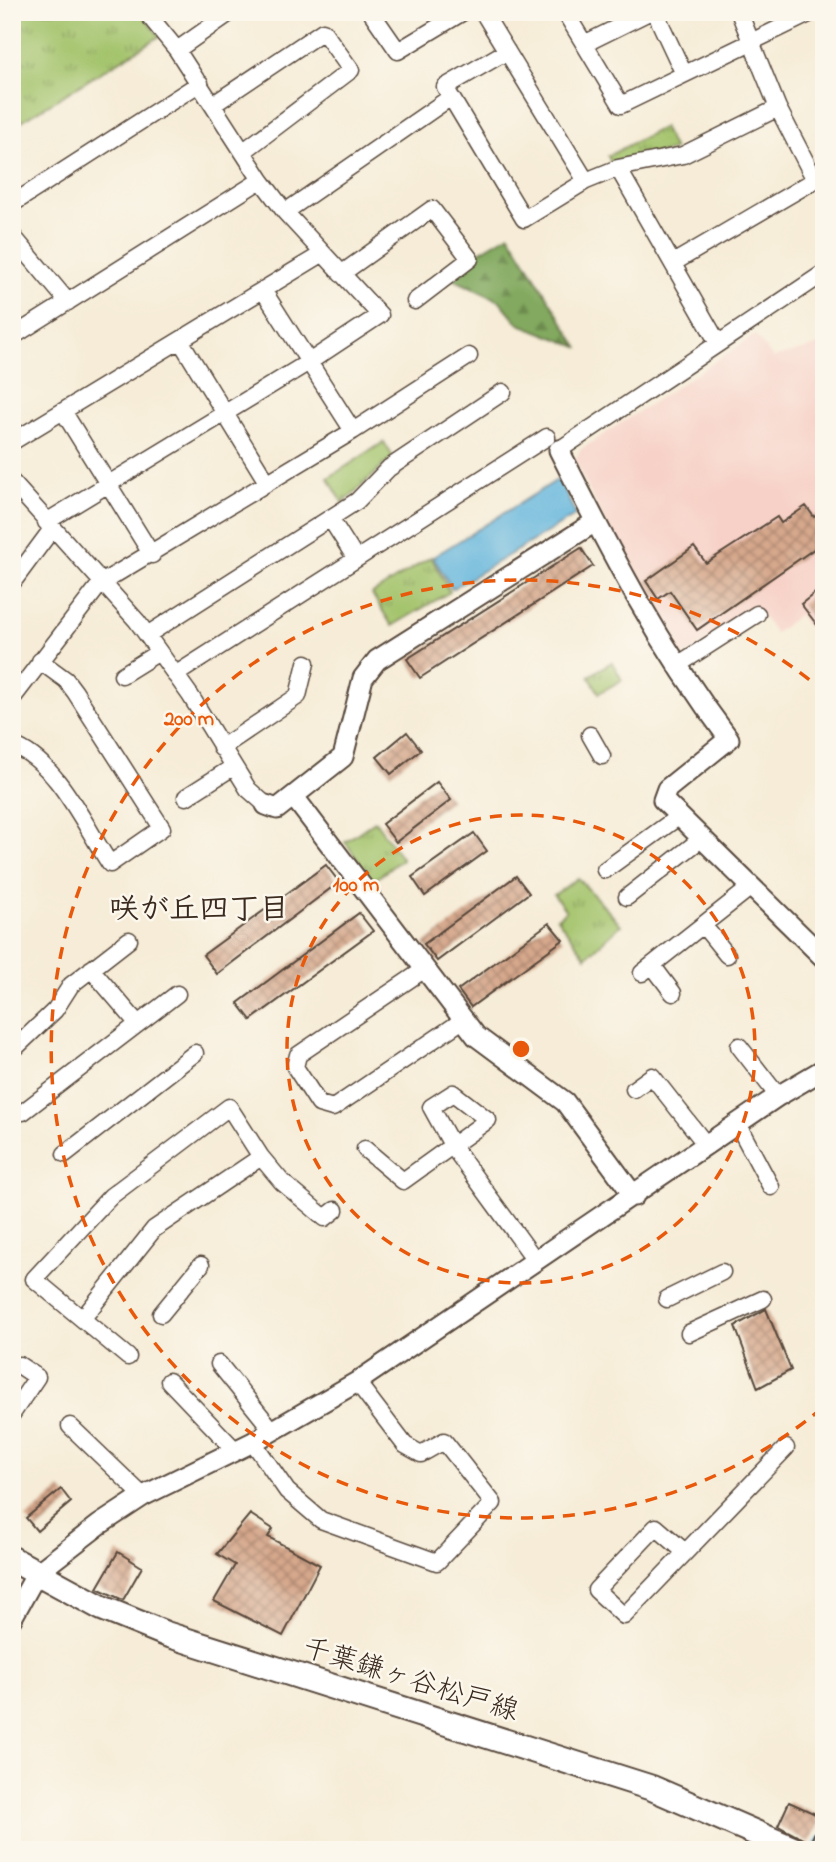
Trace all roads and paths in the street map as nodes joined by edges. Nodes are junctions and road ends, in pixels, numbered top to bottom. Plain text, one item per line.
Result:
1 (146, 12) edge
2 (231, 12) edge
3 (371, 12) edge
4 (463, 12) edge
5 (483, 12) edge
6 (565, 12) edge
7 (649, 12) edge
8 (655, 12) edge
9 (739, 12) edge
10 (813, 12) edge
11 (751, 43) junction
12 (584, 44) junction
13 (177, 50) junction
14 (507, 51) junction
15 (684, 74) junction
16 (200, 83) junction
17 (451, 97) junction
18 (214, 104) junction
19 (778, 108) junction
20 (244, 150) junction
21 (618, 168) junction
22 (261, 180) junction
23 (586, 181) junction
24 (12, 204) edge
25 (285, 212) junction
26 (12, 235) edge
27 (322, 254) junction
28 (673, 263) junction
29 (824, 273) edge
30 (341, 274) junction
31 (263, 290) junction
32 (415, 301) dead end
33 (68, 302) junction
34 (12, 337) edge
35 (180, 340) junction
36 (718, 343) junction
37 (469, 356) dead end
38 (309, 362) junction
39 (503, 391) dead end
40 (63, 411) junction
41 (225, 413) junction
42 (352, 431) junction
43 (12, 442) edge
44 (553, 444) junction
45 (12, 482) edge
46 (267, 482) junction
47 (107, 485) junction
48 (330, 518) junction
49 (595, 522) junction
50 (49, 525) junction
51 (152, 555) junction
52 (356, 559) junction
53 (12, 583) edge
54 (101, 583) junction
55 (757, 614) dead end
56 (147, 635) junction
57 (159, 652) junction
58 (40, 661) junction
59 (306, 663) dead end
60 (676, 666) junction
61 (122, 675) dead end
62 (175, 675) junction
63 (12, 699) edge
64 (590, 735) dead end
65 (12, 745) edge
66 (221, 748) junction
67 (601, 756) dead end
68 (233, 767) junction
69 (186, 797) dead end
70 (294, 797) junction
71 (266, 805) joint
72 (678, 817) junction
73 (701, 839) junction
74 (605, 870) dead end
75 (751, 887) junction
76 (627, 897) dead end
77 (703, 925) junction
78 (129, 940) dead end
79 (727, 955) dead end
80 (824, 958) edge
81 (91, 969) junction
82 (425, 969) junction
83 (177, 993) dead end
84 (673, 993) dead end
85 (463, 1020) junction
86 (138, 1024) junction
87 (739, 1046) dead end
88 (12, 1051) edge
89 (195, 1053) dead end
90 (824, 1069) edge
91 (634, 1088) dead end
92 (778, 1096) junction
93 (23, 1112) dead end
94 (738, 1125) junction
95 (707, 1146) junction
96 (365, 1149) dead end
97 (65, 1154) dead end
98 (261, 1157) junction
99 (771, 1187) dead end
100 (634, 1196) junction
101 (335, 1210) dead end
102 (536, 1261) junction
103 (201, 1265) dead end
104 (722, 1272) dead end
105 (667, 1299) dead end
106 (763, 1299) dead end
107 (161, 1314) dead end
108 (83, 1318) junction
109 (689, 1333) dead end
110 (128, 1357) dead end
111 (219, 1364) dead end
112 (19, 1365) dead end
113 (169, 1381) dead end
114 (356, 1382) junction
115 (12, 1414) edge
116 (71, 1426) dead end
117 (273, 1431) junction
118 (253, 1441) junction
119 (786, 1448) dead end
120 (235, 1450) junction
121 (143, 1496) junction
122 (685, 1552) junction
123 (12, 1559) edge
124 (37, 1573) junction
125 (12, 1618) edge
126 (795, 1850) edge

1 - 13 street
2 - 13 street
3 - 4 street
5 - 14 street
6 - 12 street
7 - 12 street
8 - 15 street
9 - 11 street
10 - 11 street
11 - 15 street
11 - 19 street
12 - 15 street
13 - 16 street
14 - 17 street
14 - 23 street
16 - 18 street
16 - 24 street
17 - 23 street
17 - 25 street
18 - 20 street
18 - 20 street
19 - 21 street
19 - 28 street
20 - 22 street
21 - 23 street
21 - 28 street
22 - 25 street
22 - 33 street
25 - 27 street
26 - 33 street
27 - 30 street
27 - 31 street
28 - 36 street
29 - 36 street
30 - 32 street
30 - 38 street
31 - 35 street
31 - 38 street
33 - 34 street
35 - 40 street
35 - 41 street
36 - 44 street
37 - 42 street
38 - 41 street
38 - 42 street
39 - 48 street
40 - 43 street
40 - 47 street
41 - 46 street
41 - 47 street
42 - 46 street
44 - 49 street
44 - 52 street
45 - 50 street
46 - 51 street
47 - 50 street
47 - 51 street
48 - 52 street
48 - 56 street
49 - 60 street
49 - 70 street
50 - 53 street
50 - 54 street
51 - 54 street
52 - 62 street
54 - 56 street
54 - 58 street
55 - 60 street
56 - 57 street
57 - 61 street
57 - 62 street
58 - 63 street
58 - 65 street
59 - 66 street
60 - 72 street
62 - 66 street
64 - 67 street
66 - 68 street
68 - 69 street
68 - 71 street
70 - 71 street
70 - 82 street
72 - 73 street
72 - 74 street
73 - 75 street
73 - 76 street
75 - 77 street
75 - 80 street
77 - 79 street
77 - 84 street
78 - 81 street
81 - 86 street
81 - 88 street
82 - 85 street
82 - 85 street
83 - 86 street
85 - 100 street
86 - 93 street
87 - 92 street
89 - 97 street
90 - 92 street
91 - 95 street
92 - 94 street
94 - 95 street
94 - 99 street
95 - 100 street
96 - 102 street
98 - 101 street
98 - 108 street
98 - 108 street
100 - 102 street
102 - 114 street
103 - 107 street
104 - 105 street
106 - 109 street
108 - 110 street
111 - 117 street
112 - 115 street
113 - 120 street
114 - 117 street
114 - 118 street
116 - 121 street
117 - 118 street
118 - 120 street
119 - 122 street
120 - 121 street
121 - 124 street
122 - 122 street
123 - 124 main road, 千葉鎌ヶ谷松戸線
124 - 125 street
124 - 126 main road, 千葉鎌ヶ谷松戸線

